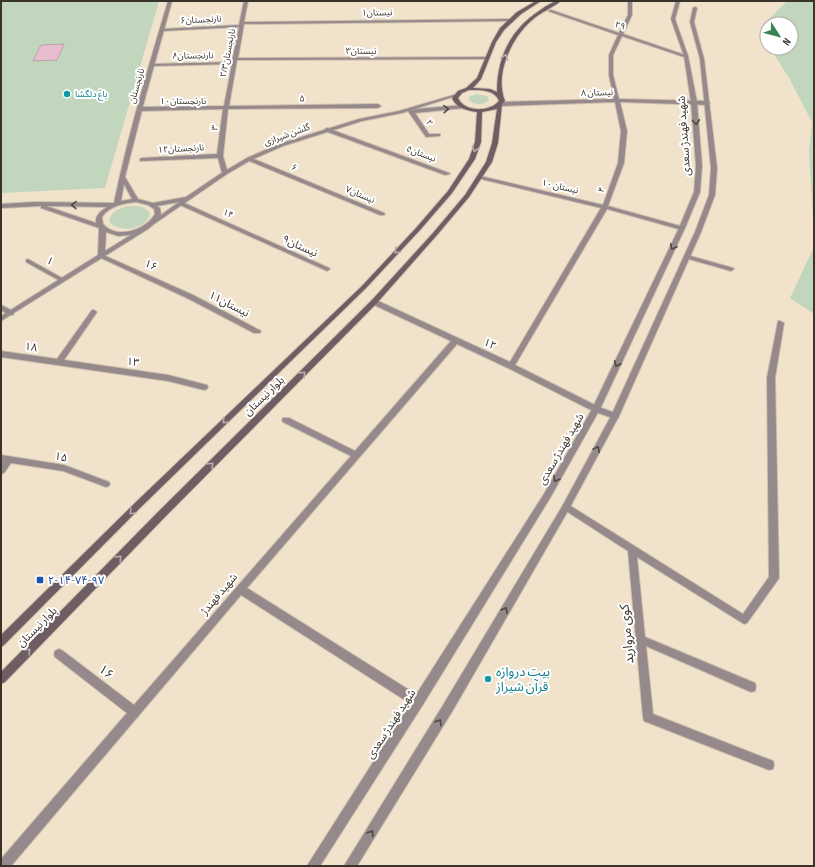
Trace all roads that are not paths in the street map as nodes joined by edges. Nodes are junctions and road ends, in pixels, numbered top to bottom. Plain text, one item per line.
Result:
1 (170, 1) edge
2 (246, 1) edge
3 (539, 1) edge
4 (559, 1) edge
5 (630, 1) edge
6 (678, 1) edge
7 (695, 8) dead end
8 (550, 11) dead end
9 (511, 20) junction
10 (242, 25) junction
11 (162, 30) junction
12 (621, 35) junction
13 (686, 56) junction
14 (487, 58) junction
15 (235, 61) junction
16 (152, 65) junction
17 (468, 89) junction
18 (457, 95) junction
19 (500, 100) junction
20 (617, 100) junction
21 (694, 102) junction
22 (708, 103) junction
23 (378, 106) dead end
24 (463, 107) junction
25 (226, 108) junction
26 (140, 109) junction
27 (480, 110) junction
28 (411, 111) junction
29 (400, 112) junction
30 (327, 130) junction
31 (438, 135) dead end
32 (220, 156) junction
33 (249, 159) junction
34 (142, 160) dead end
35 (225, 173) junction
36 (447, 174) dead end
37 (122, 176) junction
38 (480, 178) junction
39 (332, 193) joint
40 (189, 199) junction
41 (136, 200) junction
42 (35, 204) junction
43 (115, 204) junction
44 (182, 204) junction
45 (153, 205) junction
46 (1, 206) edge
47 (605, 206) junction
48 (382, 214) dead end
49 (154, 222) junction
50 (101, 227) junction
51 (146, 228) junction
52 (682, 228) junction
53 (266, 242) joint
54 (101, 256) junction
55 (686, 257) junction
56 (28, 261) dead end
57 (327, 269) dead end
58 (731, 269) dead end
59 (62, 280) junction
60 (191, 297) joint
61 (374, 302) junction
62 (1, 307) edge
63 (94, 312) dead end
64 (11, 313) junction
65 (1, 320) edge
66 (780, 323) dead end
67 (257, 331) dead end
68 (456, 340) junction
69 (1, 354) edge
70 (59, 362) junction
71 (511, 366) junction
72 (204, 387) dead end
73 (596, 409) junction
74 (615, 416) junction
75 (286, 420) dead end
76 (357, 454) junction
77 (5, 459) edge
78 (1, 471) edge
79 (106, 484) dead end
80 (566, 507) junction
81 (632, 549) junction
82 (240, 589) junction
83 (640, 639) junction
84 (1, 642) edge
85 (59, 654) dead end
86 (1, 678) edge
87 (751, 687) dead end
88 (418, 702) junction
89 (135, 712) junction
90 (769, 765) dead end
91 (3, 866) edge
92 (313, 866) edge
93 (350, 866) edge

1 - 11 street, نارنجستان
2 - 10 street, ۲/۳نارنجستان
3 - 9 main road
19 -> 4 main road, بلوار نیستان
5 - 12 street, ۴
6 - 13 street, شهید فهندژ سعدی
7 - 22 street
8 - 12 street, ۲۹
9 - 10 street, ۱نیستان
9 - 14 main road
10 - 11 street, ۶نارنجستان
10 - 15 street, ۲/۳نارنجستان
11 - 16 street, نارنجستان
12 - 13 street, ۲۹
12 - 20 street, ۴
13 - 21 street, شهید فهندژ سعدی
14 - 15 street, ۳نیستان
14 - 17 main road
15 - 16 street, ۸نارنجستان
15 - 25 street, ۲/۳نارنجستان
16 - 26 street, نارنجستان
17 - 18 main road
17 - 19 main road
18 - 24 main road
18 - 29 street, گلشن شیرازی
19 - 20 street, نیستان ۸
19 - 27 main road
19 - 38 main road, بلوار نیستان
20 - 21 street, نیستان ۸
20 - 47 street, ۴
21 - 22 street, نیستان ۸
21 -> 52 street, شهید فهندژ سعدی
22 - 55 street
23 - 25 street, ۵
24 - 27 main road
28 -> 24 street, گلشن شیرازی
25 - 26 street, ۱۰نارنجستان
25 - 32 street, ۳
26 - 37 street, نارنجستان
27 -> 84 main road, بلوار نیستان
28 - 29 street, گلشن شیرازی
28 - 31 street, ۲
29 - 30 street, گلشن شیرازی
30 - 33 street, گلشن شیرازی
30 - 36 street, ۵نیستان
32 - 34 street, ۱۲نارنجستان
32 - 35 street, ۳
33 - 35 street, گلشن شیرازی
33 - 39 street, ۶
35 - 40 street, گلشن شیرازی
37 - 41 street
37 - 43 street, نارنجستان
38 - 47 street, نیستان ۱۰
38 - 61 main road, بلوار نیستان
39 - 48 street, ۷نیستان
40 - 44 street, گلشن شیرازی
40 - 45 street, گلشن شیرازی
41 - 43 street
41 - 45 street
43 -> 42 street
42 - 46 street
42 - 50 street
43 - 50 street
44 - 49 street, گلشن شیرازی
44 - 53 street, ۱۴
45 - 49 street
47 - 52 street, نیستان ۱۰
47 - 71 street, ۴
49 - 51 street, گلشن شیرازی
50 - 51 street
50 - 54 street
51 - 54 street
52 -> 73 street, شهید فهندژ سعدی
53 - 57 street, ۹نیستان
54 - 59 street
54 - 60 street, ۱۶
55 - 58 street
55 - 74 street
56 - 59 street, ۱
59 - 64 street
60 - 67 street, ۱۱نیستان
61 - 68 street, ۱۲
86 -> 61 main road, بلوار نیستان
62 - 64 street
63 - 70 street
64 - 65 street
66 - 81 street
68 - 71 street, ۱۲
68 - 76 street, شهید فهندژ
69 - 70 street, ۱۸
70 - 72 street, ۱۳
71 - 73 street, ۱۲
73 - 74 street, ۱۲
73 -> 88 street, شهید فهندژ سعدی
80 -> 74 street
75 - 76 street
76 - 82 street, شهید فهندژ
77 - 78 street
77 - 79 street, ۱۵
80 - 81 street
93 -> 80 street
81 - 83 street, کوی مروارید
82 - 88 street
82 - 89 street, شهید فهندژ
83 - 87 street
83 - 90 street, کوی مروارید
85 - 89 street, ۱۶
88 - 92 street, شهید فهندژ سعدی
89 - 91 street, شهید فهندژ

